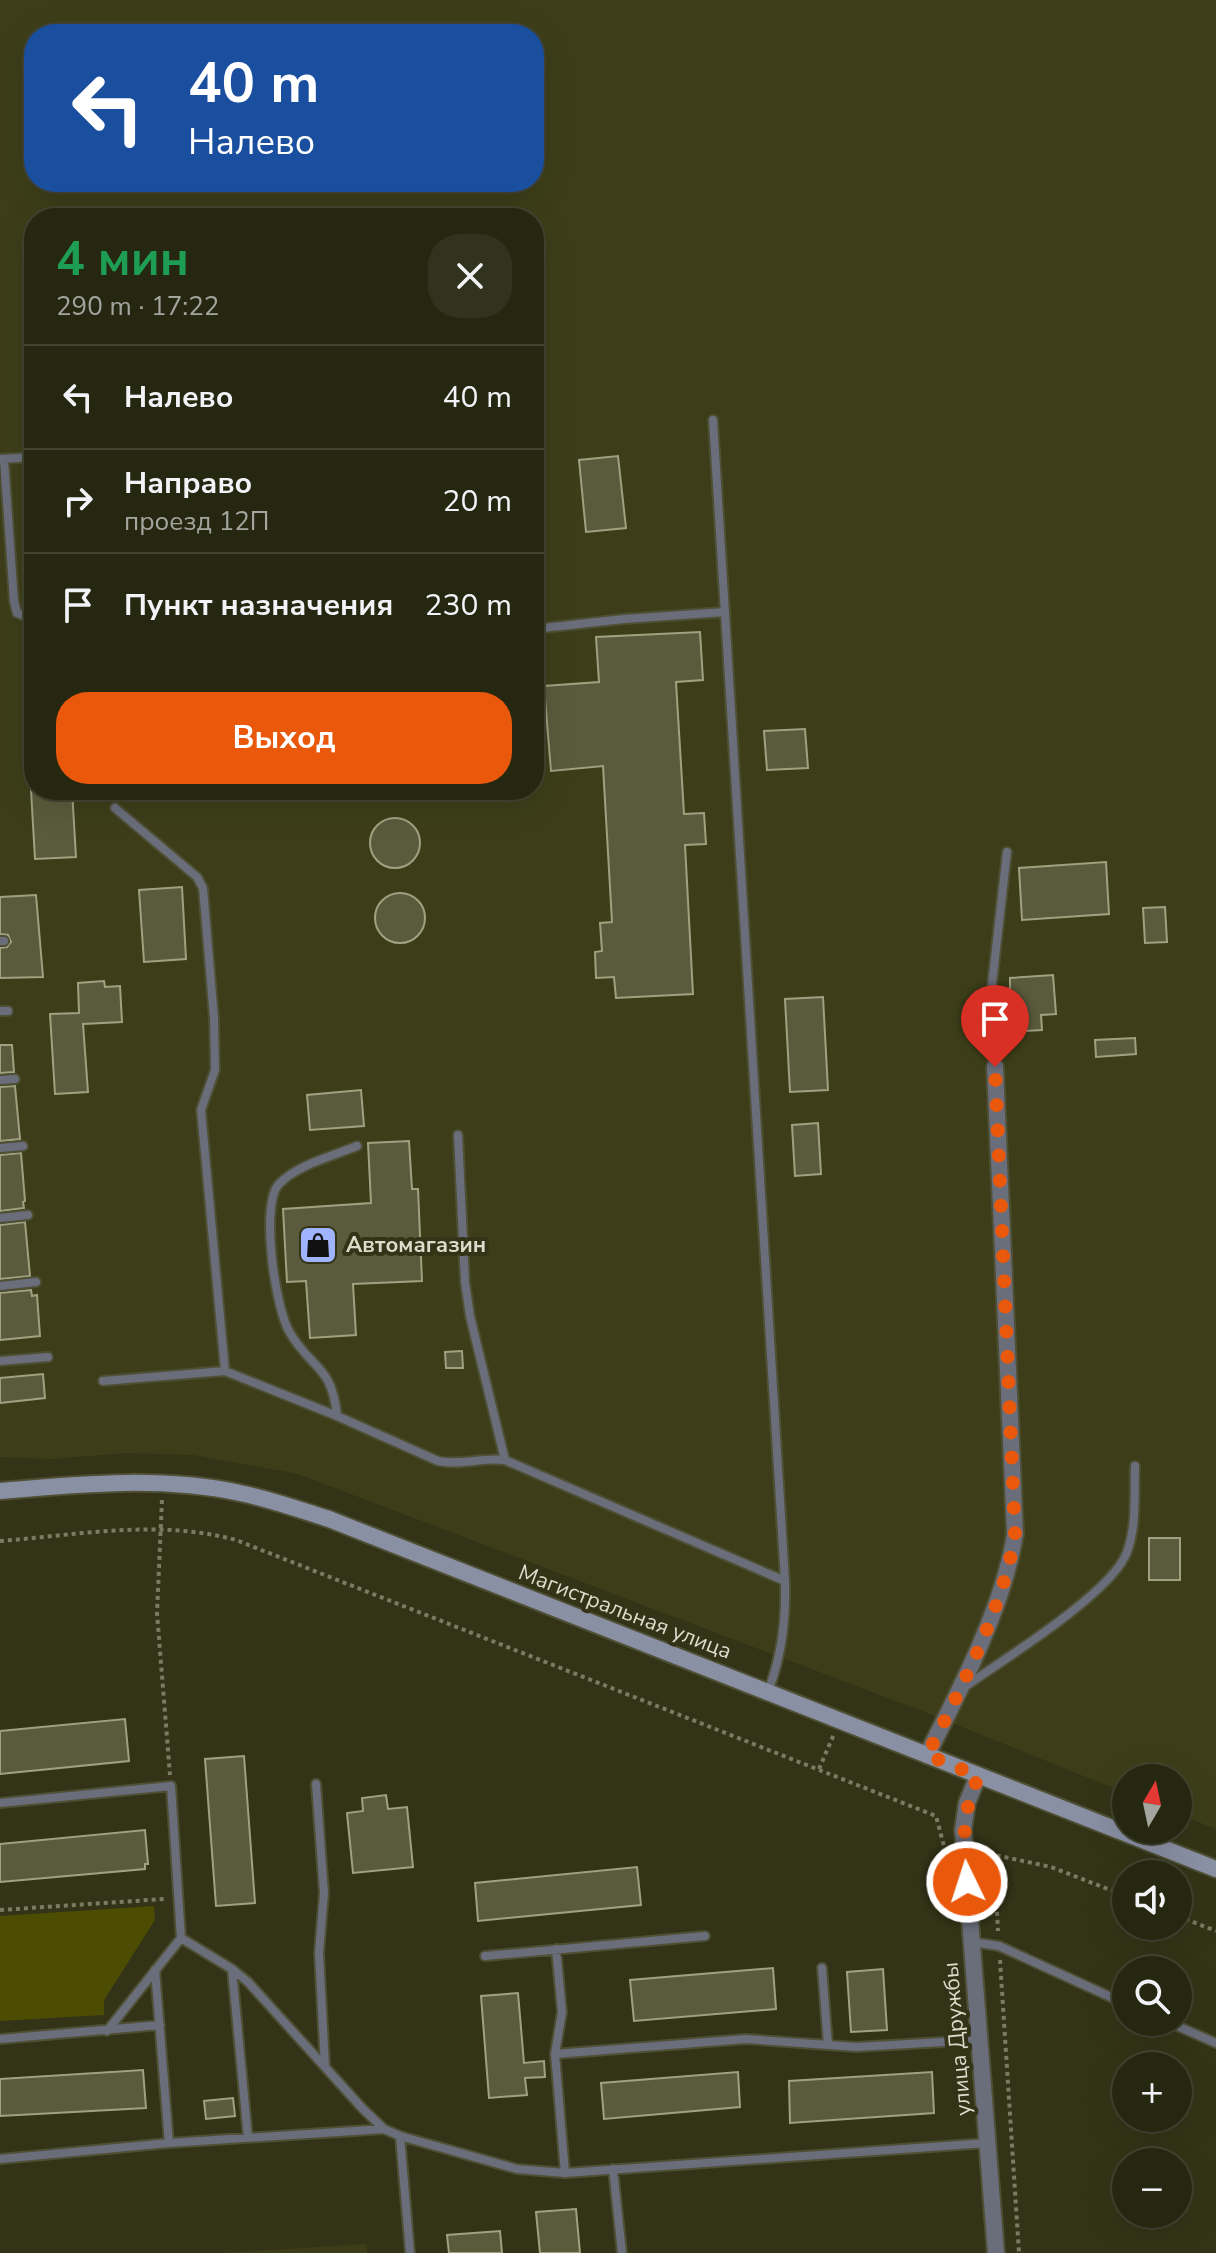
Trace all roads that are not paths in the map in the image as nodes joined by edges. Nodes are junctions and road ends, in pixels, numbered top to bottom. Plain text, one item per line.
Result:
1 (713, 420) dead end
2 (24, 458) edge
3 (2, 459) edge
4 (725, 612) junction
5 (24, 616) edge
6 (544, 628) edge
7 (115, 808) dead end
8 (1007, 852) dead end
9 (995, 1067) joint
10 (15, 1079) dead end
11 (0, 1080) edge
12 (458, 1135) dead end
13 (23, 1146) dead end
14 (357, 1146) dead end
15 (0, 1148) edge
16 (28, 1215) dead end
17 (0, 1218) edge
18 (36, 1282) dead end
19 (0, 1286) edge
20 (48, 1357) dead end
21 (0, 1361) edge
22 (225, 1371) junction
23 (103, 1381) dead end
24 (337, 1416) junction
25 (505, 1460) junction
26 (1135, 1466) dead end
27 (0, 1491) edge
28 (785, 1581) junction
29 (961, 1689) junction
30 (768, 1692) junction
31 (927, 1755) junction
32 (978, 1776) junction
33 (316, 1784) dead end
34 (0, 1803) edge
35 (1216, 1869) edge
36 (705, 1936) dead end
37 (181, 1938) junction
38 (971, 1942) junction
39 (556, 1949) junction
40 (485, 1956) dead end
41 (822, 1968) dead end
42 (232, 1969) junction
43 (155, 1970) junction
44 (1112, 1998) edge
45 (160, 2025) junction
46 (107, 2031) junction
47 (1192, 2032) edge
48 (0, 2039) edge
49 (978, 2040) junction
50 (1216, 2043) edge
51 (828, 2045) junction
52 (555, 2054) junction
53 (325, 2068) junction
54 (384, 2129) junction
55 (400, 2136) junction
56 (248, 2138) junction
57 (169, 2143) junction
58 (987, 2143) junction
59 (0, 2159) edge
60 (613, 2169) junction
61 (565, 2173) junction
62 (410, 2253) edge
63 (622, 2253) edge
64 (996, 2253) edge

1 - 4 lane
2 - 3 lane
3 - 5 lane
4 - 6 lane
4 - 28 lane
7 - 22 lane
8 - 9 lane
9 - 29 street
10 - 11 lane
12 - 25 lane
13 - 15 lane
14 - 24 lane
16 - 17 lane
18 - 19 lane
20 - 21 lane
22 - 23 lane
22 - 24 lane
24 - 25 lane
25 - 28 lane
26 - 29 lane
27 - 30 main road, Магистральная улица
28 - 30 lane
29 - 31 street
30 - 31 main road, Магистральная улица
31 - 32 main road, Магистральная улица
32 - 35 main road, Магистральная улица
32 - 38 street, улица Дружбы
33 - 53 lane
34 - 37 lane
36 - 39 lane
37 - 42 lane
37 - 43 lane
38 - 44 lane
38 - 49 street, улица Дружбы
39 - 40 lane
39 - 52 lane
41 - 51 lane
42 - 53 lane
42 - 56 lane
43 - 45 lane
43 - 46 lane
45 - 46 lane
45 - 57 lane
46 - 48 lane
47 - 50 lane
49 - 51 lane
49 - 58 street, улица Дружбы
51 - 52 lane
52 - 61 lane
53 - 54 lane
54 - 55 lane
54 - 56 lane
55 - 61 lane
55 - 62 lane
56 - 57 lane
57 - 59 lane
58 - 60 lane
58 - 64 street, улица Дружбы
60 - 61 lane
60 - 63 lane

